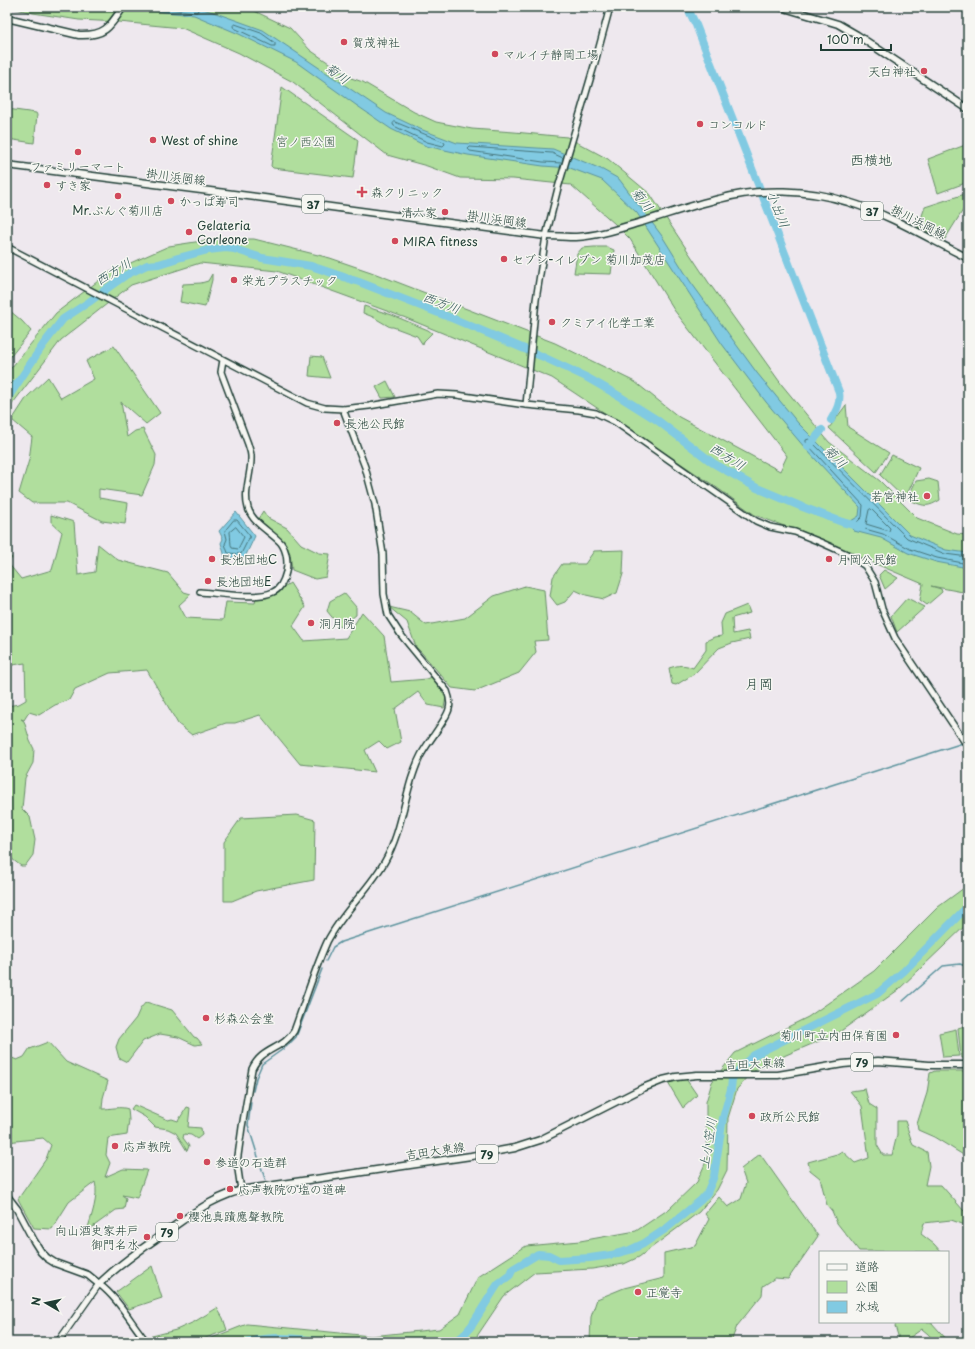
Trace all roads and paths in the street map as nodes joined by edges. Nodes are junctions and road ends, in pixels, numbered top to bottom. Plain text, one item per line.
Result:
1 (123, 7) edge
2 (610, 7) edge
3 (780, 7) edge
4 (7, 18) edge
5 (968, 108) edge
6 (7, 165) edge
7 (546, 236) junction
8 (7, 247) edge
9 (968, 258) edge
10 (223, 360) junction
11 (526, 405) junction
12 (343, 409) junction
13 (200, 592) dead end
14 (967, 746) edge
15 (968, 1065) edge
16 (241, 1190) junction
17 (7, 1196) edge
18 (99, 1284) junction
19 (58, 1342) edge
20 (147, 1342) edge

1 - 4 main road
2 - 7 street
3 - 5 main road
6 - 7 main road, 掛川浜岡線 / 37
7 - 9 main road, 掛川浜岡線 / 37
7 - 11 street
8 - 10 street
10 - 12 street
10 - 13 street
11 - 12 street
11 - 14 street
12 - 16 street
15 - 16 main road, 吉田大東線 / 79
16 - 18 main road, 吉田大東線 / 79
17 - 18 main road
18 - 19 main road
18 - 20 street

